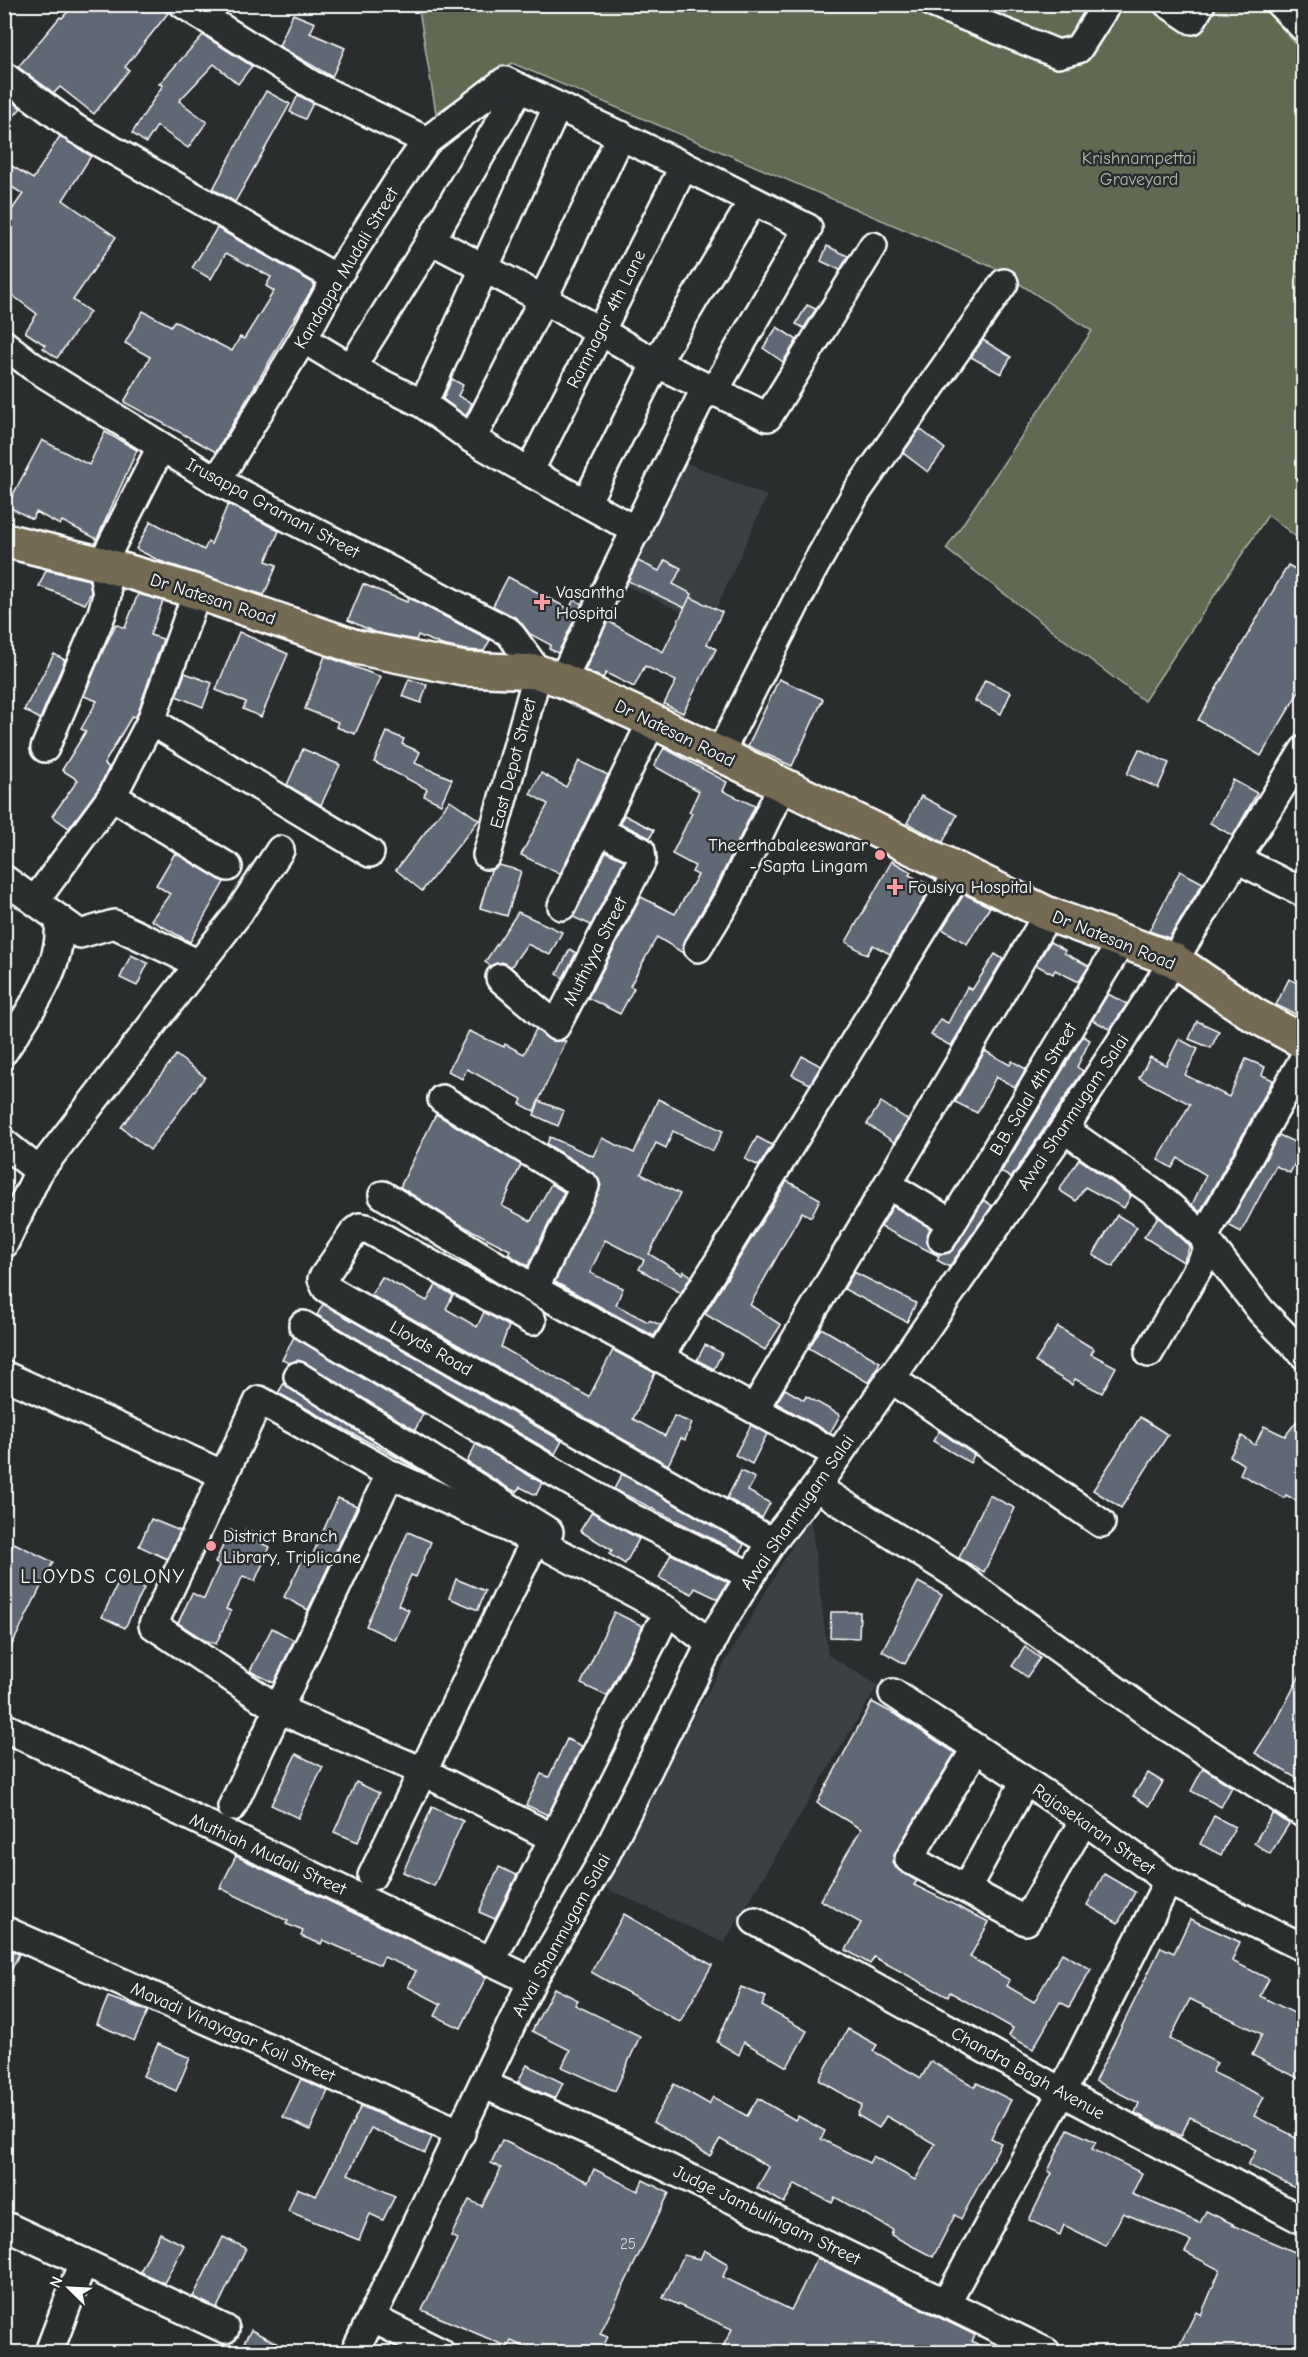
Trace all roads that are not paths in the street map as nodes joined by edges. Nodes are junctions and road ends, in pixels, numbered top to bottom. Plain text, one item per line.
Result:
1 (183, 4) edge
2 (934, 4) edge
3 (1107, 4) edge
4 (1168, 4) edge
5 (1201, 4) edge
6 (1280, 4) edge
7 (1304, 28) edge
8 (4, 76) edge
9 (512, 84) junction
10 (557, 107) junction
11 (621, 135) junction
12 (427, 141) junction
13 (684, 166) junction
14 (753, 201) junction
15 (431, 240) junction
16 (873, 246) dead end
17 (485, 270) junction
18 (336, 278) junction
19 (1004, 283) dead end
20 (543, 299) junction
21 (600, 330) junction
22 (303, 339) junction
23 (4, 344) edge
24 (656, 363) junction
25 (351, 368) junction
26 (709, 391) junction
27 (423, 404) junction
28 (472, 438) junction
29 (161, 447) junction
30 (529, 472) junction
31 (217, 481) junction
32 (586, 503) junction
33 (638, 531) junction
34 (4, 540) edge
35 (102, 564) junction
36 (197, 592) junction
37 (550, 676) junction
38 (151, 721) junction
39 (652, 721) junction
40 (45, 748) dead end
41 (1304, 750) edge
42 (719, 754) junction
43 (782, 786) junction
44 (112, 796) junction
45 (599, 831) junction
46 (280, 850) dead end
47 (370, 853) dead end
48 (488, 855) dead end
49 (1237, 859) junction
50 (228, 867) dead end
51 (959, 872) junction
52 (4, 879) edge
53 (1304, 893) edge
54 (35, 901) junction
55 (562, 906) dead end
56 (1048, 914) junction
57 (59, 919) junction
58 (1123, 939) junction
59 (698, 948) dead end
60 (1174, 960) junction
61 (199, 964) junction
62 (500, 978) dead end
63 (1304, 1042) edge
64 (4, 1051) edge
65 (1304, 1058) edge
66 (442, 1099) dead end
67 (1064, 1128) junction
68 (4, 1143) edge
69 (39, 1171) junction
70 (888, 1185) junction
71 (383, 1195) dead end
72 (1204, 1237) junction
73 (4, 1244) edge
74 (534, 1289) junction
75 (532, 1321) dead end
76 (303, 1325) dead end
77 (1149, 1353) dead end
78 (1304, 1355) edge
79 (658, 1358) junction
80 (4, 1375) edge
81 (298, 1376) dead end
82 (890, 1378) junction
83 (755, 1408) junction
84 (838, 1455) junction
85 (390, 1474) junction
86 (224, 1475) junction
87 (816, 1486) junction
88 (1101, 1523) dead end
89 (535, 1540) junction
90 (772, 1542) junction
91 (751, 1576) junction
92 (659, 1628) dead end
93 (716, 1634) junction
94 (894, 1693) dead end
95 (278, 1709) junction
96 (4, 1727) edge
97 (976, 1748) junction
98 (422, 1773) junction
99 (1025, 1781) junction
100 (232, 1807) dead end
101 (1304, 1814) edge
102 (1084, 1820) junction
103 (553, 1838) junction
104 (372, 1876) dead end
105 (1168, 1881) junction
106 (966, 1889) junction
107 (755, 1920) dead end
108 (4, 1930) edge
109 (1304, 1948) edge
110 (491, 1962) junction
111 (532, 1981) junction
112 (485, 2085) junction
113 (1062, 2092) junction
114 (461, 2133) junction
115 (1304, 2221) edge
116 (4, 2225) edge
117 (83, 2262) junction
118 (946, 2303) junction
119 (372, 2318) junction
120 (225, 2329) dead end
121 (49, 2352) edge
122 (355, 2352) edge
123 (440, 2352) edge
124 (1046, 2352) edge

1 - 12 street
2 - 3 street
4 - 5 street
6 - 7 street
8 - 18 street
9 - 10 street
9 - 12 street, Kandappa Mudali Street
9 - 15 street
10 - 11 street
10 - 17 street
11 - 13 street
11 - 20 street
12 - 18 street, Kandappa Mudali Street
13 - 14 street
13 - 21 street, Ramnagar 4th Lane
14 - 24 street
14 - 26 street, East Depot Street
15 - 17 street
15 - 25 street
16 - 26 street
17 - 20 street
17 - 27 street
18 - 22 street, Kandappa Mudali Street
19 - 42 street
20 - 21 street
20 - 28 street
21 - 24 street
21 - 30 street, Ramnagar 4th Lane
22 - 25 street
22 - 31 street, Kandappa Mudali Street
23 - 29 street, Irusappa Gramani Street
24 - 26 street
24 - 32 street
25 - 27 street
26 - 33 street, East Depot Street
27 - 28 street
28 - 30 street
29 - 31 street, Irusappa Gramani Street
29 - 35 street
30 - 32 street
31 - 37 street, Irusappa Gramani Street
32 - 33 street
33 - 37 street, East Depot Street
34 - 35 main road, Dr Natesan Road
35 - 36 main road, Dr Natesan Road
35 - 40 street
36 - 37 main road, Dr Natesan Road
36 - 38 street
37 - 39 main road, Dr Natesan Road
37 - 48 street, East Depot Street
38 - 44 street
38 - 47 street
39 - 42 main road, Dr Natesan Road
39 - 45 street
41 - 49 street, Avvai Shanmugam Salai
42 - 43 main road, Dr Natesan Road
43 - 51 main road, Dr Natesan Road
43 - 59 street
44 - 50 street
44 - 54 street
45 - 55 street
45 - 62 street, Muthiyya Street
46 - 61 street
49 - 53 street
49 - 60 street, Avvai Shanmugam Salai
51 - 56 main road, Dr Natesan Road
51 - 79 street
52 - 54 street
54 - 57 street
56 - 58 main road, Dr Natesan Road
56 - 70 street
57 - 61 street
57 - 64 street
58 - 60 main road, Dr Natesan Road
58 - 70 street, B.B. Salal 4th Street
60 - 63 main road, Dr Natesan Road
60 - 67 street, Avvai Shanmugam Salai
61 - 69 street
65 - 72 street
66 - 74 street
67 - 72 street
67 - 82 street, Avvai Shanmugam Salai
68 - 69 street
69 - 73 street
70 - 83 street
71 - 74 street
72 - 77 street
72 - 78 street
74 - 79 street
75 - 90 street, Lloyds Road
76 - 91 street
79 - 83 street
80 - 86 street
81 - 93 street
82 - 84 street, Avvai Shanmugam Salai
82 - 88 street
83 - 84 street
84 - 87 street, Avvai Shanmugam Salai
85 - 86 street
85 - 89 street
85 - 95 street
86 - 95 street
87 - 90 street, Avvai Shanmugam Salai
87 - 101 street
89 - 93 street
89 - 98 street
90 - 91 street, Avvai Shanmugam Salai
91 - 93 street, Avvai Shanmugam Salai
92 - 103 street
93 - 111 street, Avvai Shanmugam Salai
94 - 97 street, Rajasekaran Street
95 - 98 street
95 - 100 street
96 - 110 street, Muthiah Mudali Street
97 - 99 street, Rajasekaran Street
97 - 106 street
98 - 103 street
98 - 104 street
99 - 102 street, Rajasekaran Street
99 - 106 street
102 - 105 street, Rajasekaran Street
102 - 106 street
103 - 110 street
105 - 109 street, Rajasekaran Street
105 - 113 street
107 - 113 street, Chandra Bagh Avenue
108 - 114 street, Mavadi Vinayagar Koil Street
110 - 111 street, Muthiah Mudali Street
111 - 112 street, Avvai Shanmugam Salai
112 - 114 street, Avvai Shanmugam Salai
112 - 118 street, Judge Jambulingam Street
113 - 115 street, Chandra Bagh Avenue
113 - 118 street
114 - 119 street, Avvai Shanmugam Salai
116 - 117 street
117 - 120 street
117 - 121 street
118 - 124 street, Judge Jambulingam Street
119 - 122 street, Avvai Shanmugam Salai
119 - 123 street

